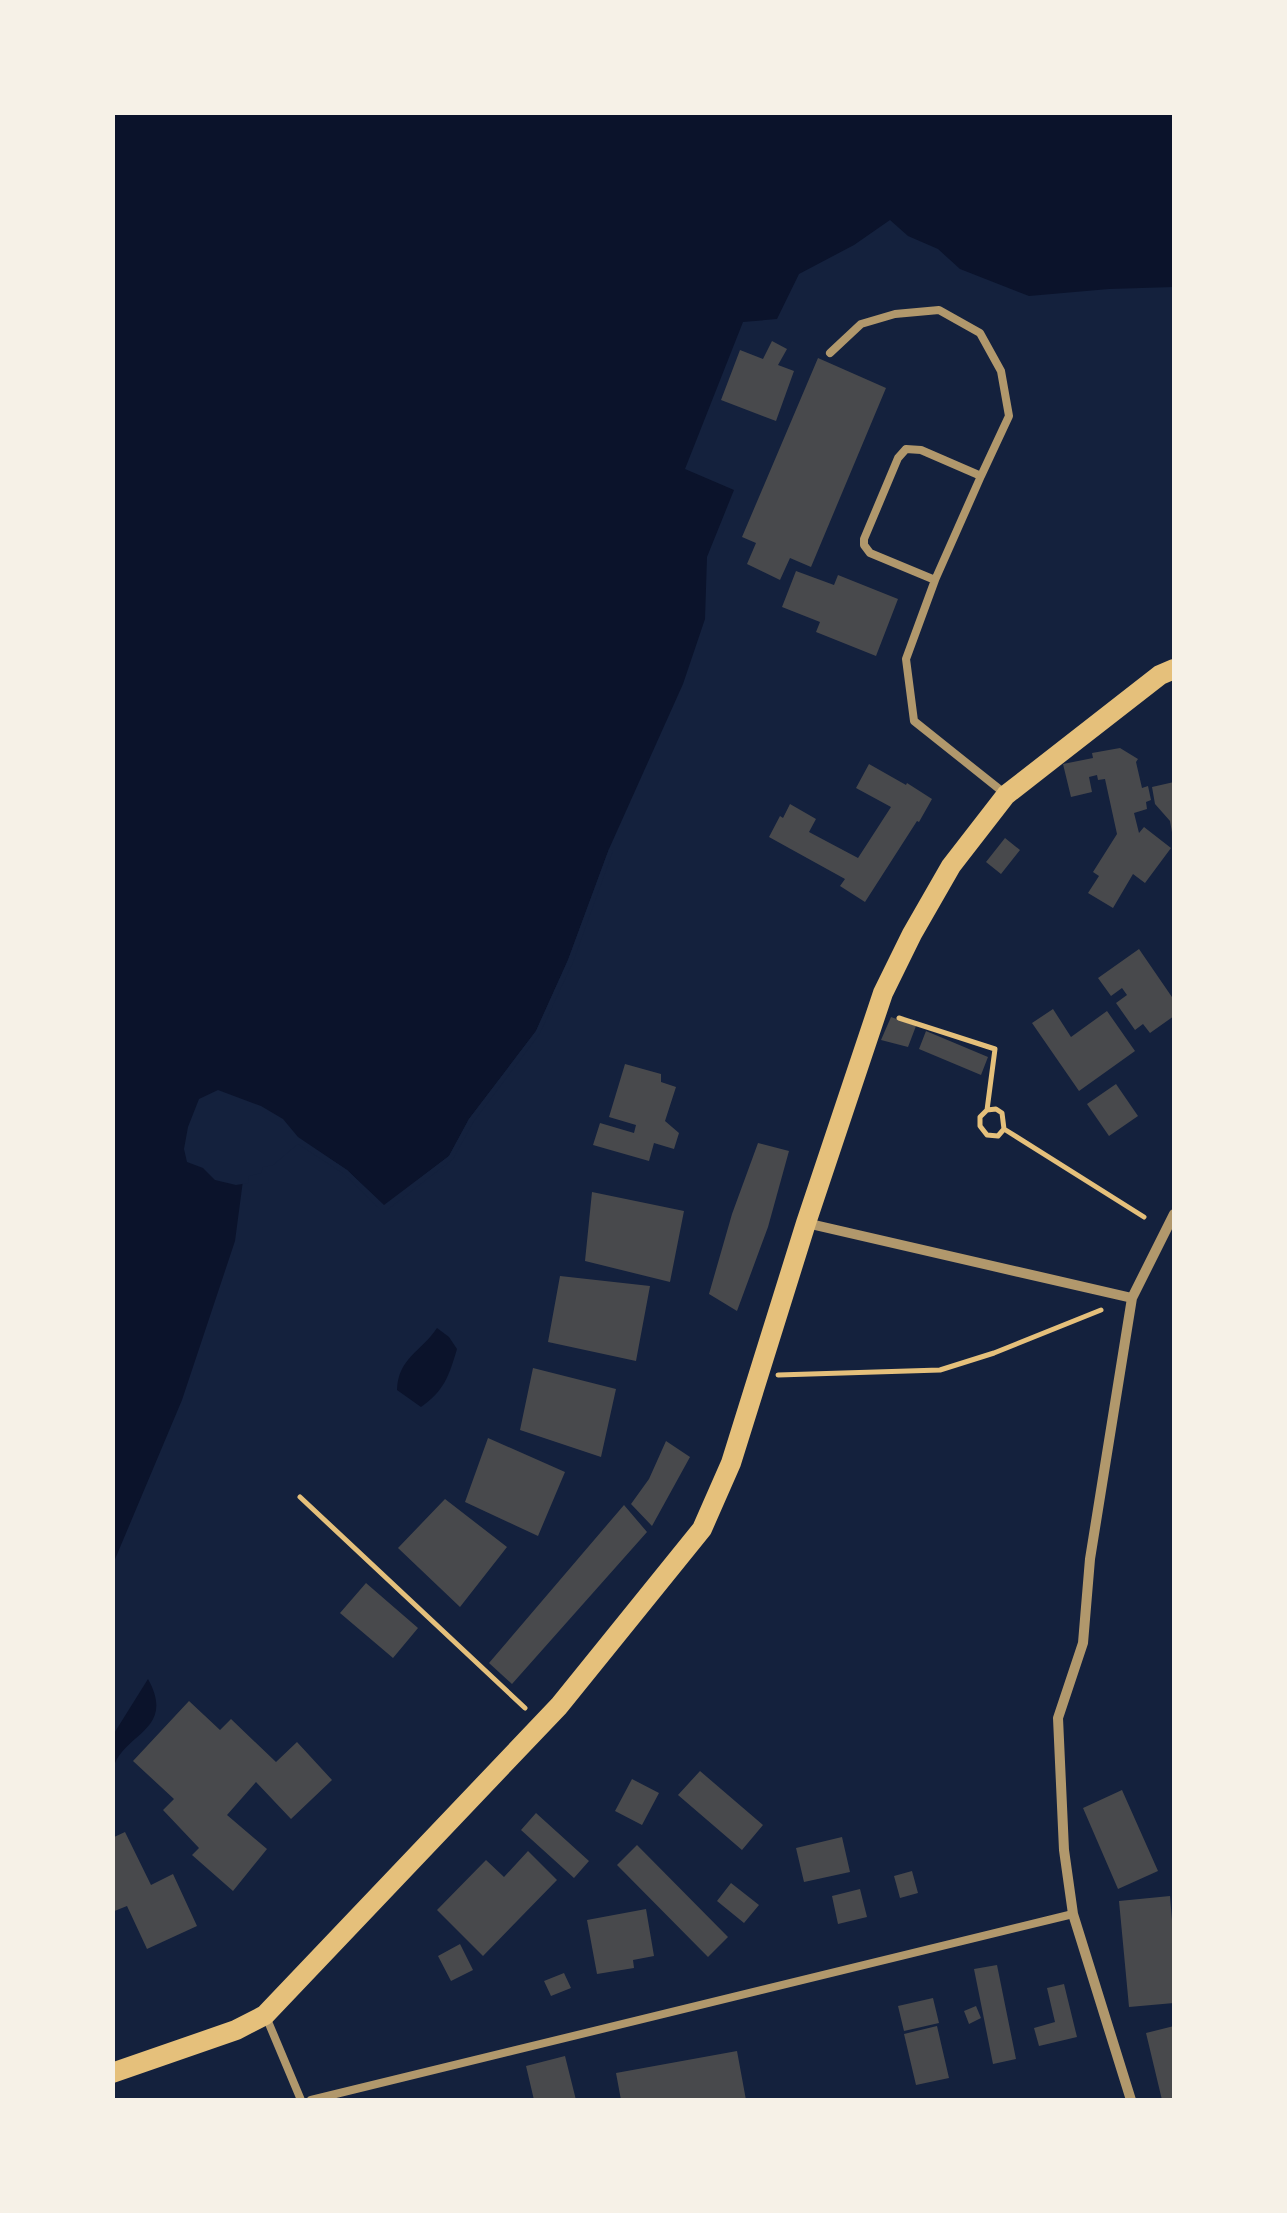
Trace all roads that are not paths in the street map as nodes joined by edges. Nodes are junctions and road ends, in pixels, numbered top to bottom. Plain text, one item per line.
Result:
1 (830, 353) dead end
2 (981, 476) junction
3 (935, 580) junction
4 (1174, 669) edge
5 (1006, 795) junction
6 (1174, 1214) edge
7 (806, 1224) junction
8 (1132, 1298) junction
9 (1073, 1914) junction
10 (265, 2015) junction
11 (112, 2073) edge
12 (302, 2100) edge
13 (311, 2100) edge
14 (1132, 2100) edge

1 - 2 lane
2 - 3 lane
2 - 3 lane
3 - 5 lane
4 - 5 main road
5 - 7 main road
6 - 8 street
7 - 8 street
7 - 10 main road
8 - 9 street
9 - 13 lane
9 - 14 street
10 - 11 main road
10 - 12 lane

